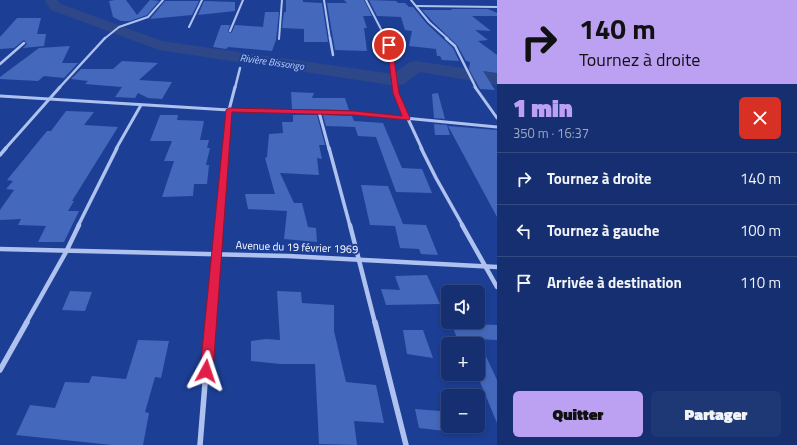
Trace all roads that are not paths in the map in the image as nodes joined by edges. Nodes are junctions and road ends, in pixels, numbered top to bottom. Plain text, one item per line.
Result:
1 (163, 0) edge
2 (202, 0) edge
3 (242, 0) edge
4 (282, 0) edge
5 (324, 0) edge
6 (366, 0) edge
7 (411, 0) edge
8 (416, 6) junction
9 (497, 7) edge
10 (189, 27) dead end
11 (230, 31) dead end
12 (279, 39) dead end
13 (24, 43) dead end
14 (333, 54) dead end
15 (0, 64) edge
16 (240, 68) dead end
17 (0, 96) edge
18 (50, 98) junction
19 (141, 105) junction
20 (229, 110) junction
21 (319, 112) junction
22 (407, 118) junction
23 (497, 118) edge
24 (497, 126) edge
25 (0, 155) edge
26 (0, 249) edge
27 (66, 252) junction
28 (217, 254) junction
29 (359, 258) junction
30 (486, 266) junction
31 (497, 267) edge
32 (497, 286) edge
33 (0, 370) edge
34 (200, 445) edge
35 (406, 445) edge

1 - 18 street
2 - 10 street
3 - 11 street
4 - 12 street
5 - 14 street
6 - 22 street
7 - 8 street
8 - 9 street
8 - 23 street
13 - 15 street
16 - 20 street
17 - 18 street
18 - 19 street
18 - 25 street
19 - 20 street
19 - 27 street
20 - 21 street
20 - 28 street
21 - 22 street
21 - 29 street
22 - 24 street
22 - 30 street
26 - 27 street, Avenue du 19 février 1969
27 - 28 street, Avenue du 19 février 1969
27 - 33 street
28 - 29 street, Avenue du 19 février 1969
28 - 34 street
29 - 30 street, Avenue du 19 février 1969
29 - 35 street
30 - 31 street, Avenue du 19 février 1969
30 - 32 street

